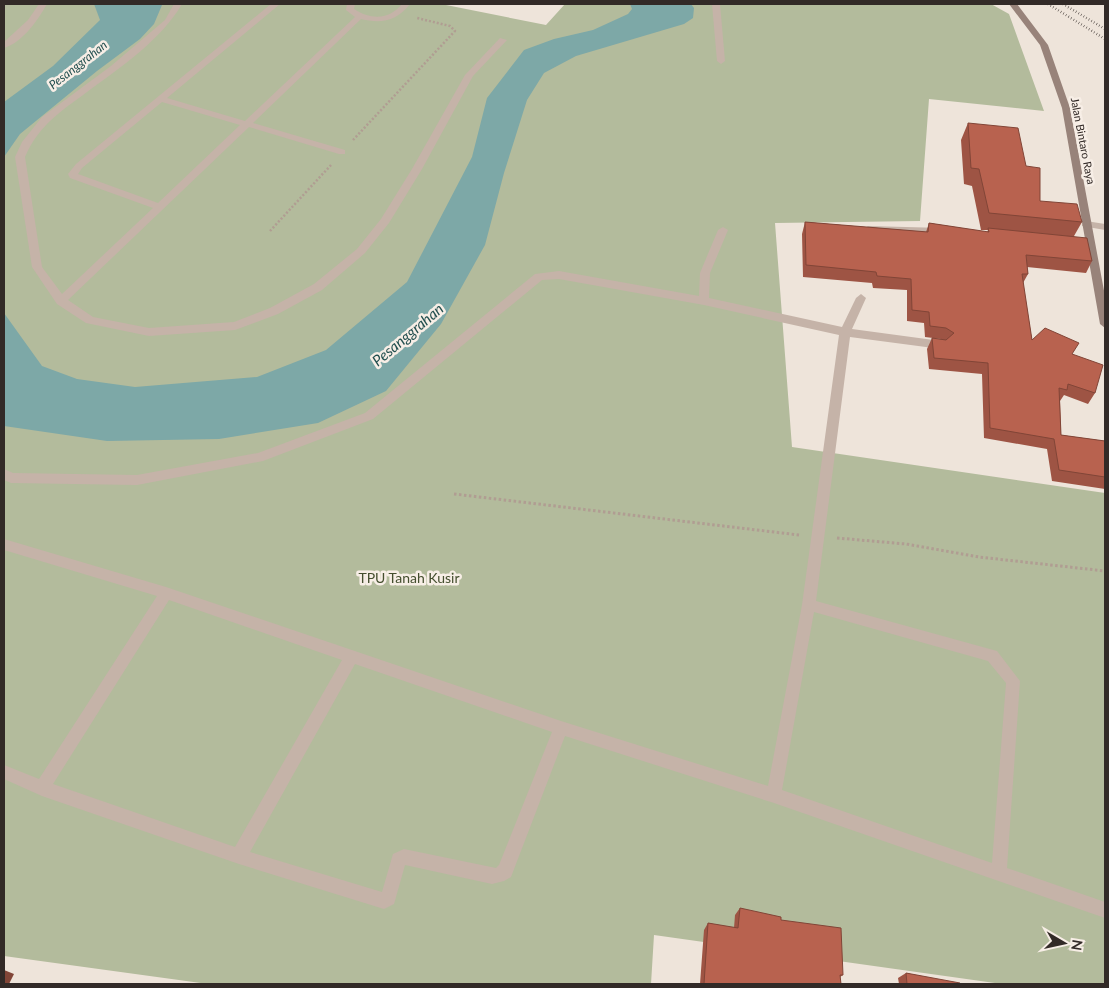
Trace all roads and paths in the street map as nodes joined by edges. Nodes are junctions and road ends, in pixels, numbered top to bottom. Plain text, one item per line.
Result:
1 (43, 4) edge
2 (178, 4) edge
3 (276, 4) edge
4 (351, 4) edge
5 (406, 4) edge
6 (716, 4) edge
7 (1013, 4) edge
8 (399, 14) junction
9 (359, 17) junction
10 (503, 40) dead end
11 (4, 46) edge
12 (721, 61) dead end
13 (162, 99) junction
14 (248, 124) junction
15 (342, 152) junction
16 (161, 207) junction
17 (1086, 224) junction
18 (1105, 227) edge
19 (856, 229) edge
20 (723, 230) dead end
21 (270, 231) dead end
22 (951, 232) edge
23 (861, 298) dead end
24 (61, 301) junction
25 (704, 301) junction
26 (1105, 324) edge
27 (845, 332) junction
28 (940, 345) edge
29 (4, 474) edge
30 (454, 494) dead end
31 (818, 537) junction
32 (4, 545) edge
33 (1105, 571) edge
34 (166, 594) junction
35 (809, 606) junction
36 (352, 656) junction
37 (561, 728) junction
38 (4, 772) edge
39 (42, 788) junction
40 (774, 795) junction
41 (239, 856) junction
42 (999, 873) junction
43 (1105, 910) edge

1 - 11 street
2 - 24 street
3 - 13 street
4 - 9 street
5 - 8 street
6 - 12 street
7 - 17 main road, Jalan Bintaro Raya
8 - 9 street
8 - 15 path
9 - 14 street
10 - 24 street
13 - 14 street
13 - 16 street
14 - 15 street
14 - 16 street
15 - 21 path
16 - 24 street
17 - 18 street
17 - 26 main road, Jalan Bintaro Raya
19 - 22 street
20 - 25 street
23 - 27 street
25 - 27 street
25 - 29 street
27 - 28 street
27 - 31 street
30 - 31 path
31 - 33 path
31 - 35 street
32 - 34 street
34 - 36 street
34 - 39 street
35 - 40 street
35 - 42 street
36 - 37 street
36 - 41 street
37 - 40 street
37 - 41 street
38 - 39 street
39 - 41 street
40 - 42 street
42 - 43 street

